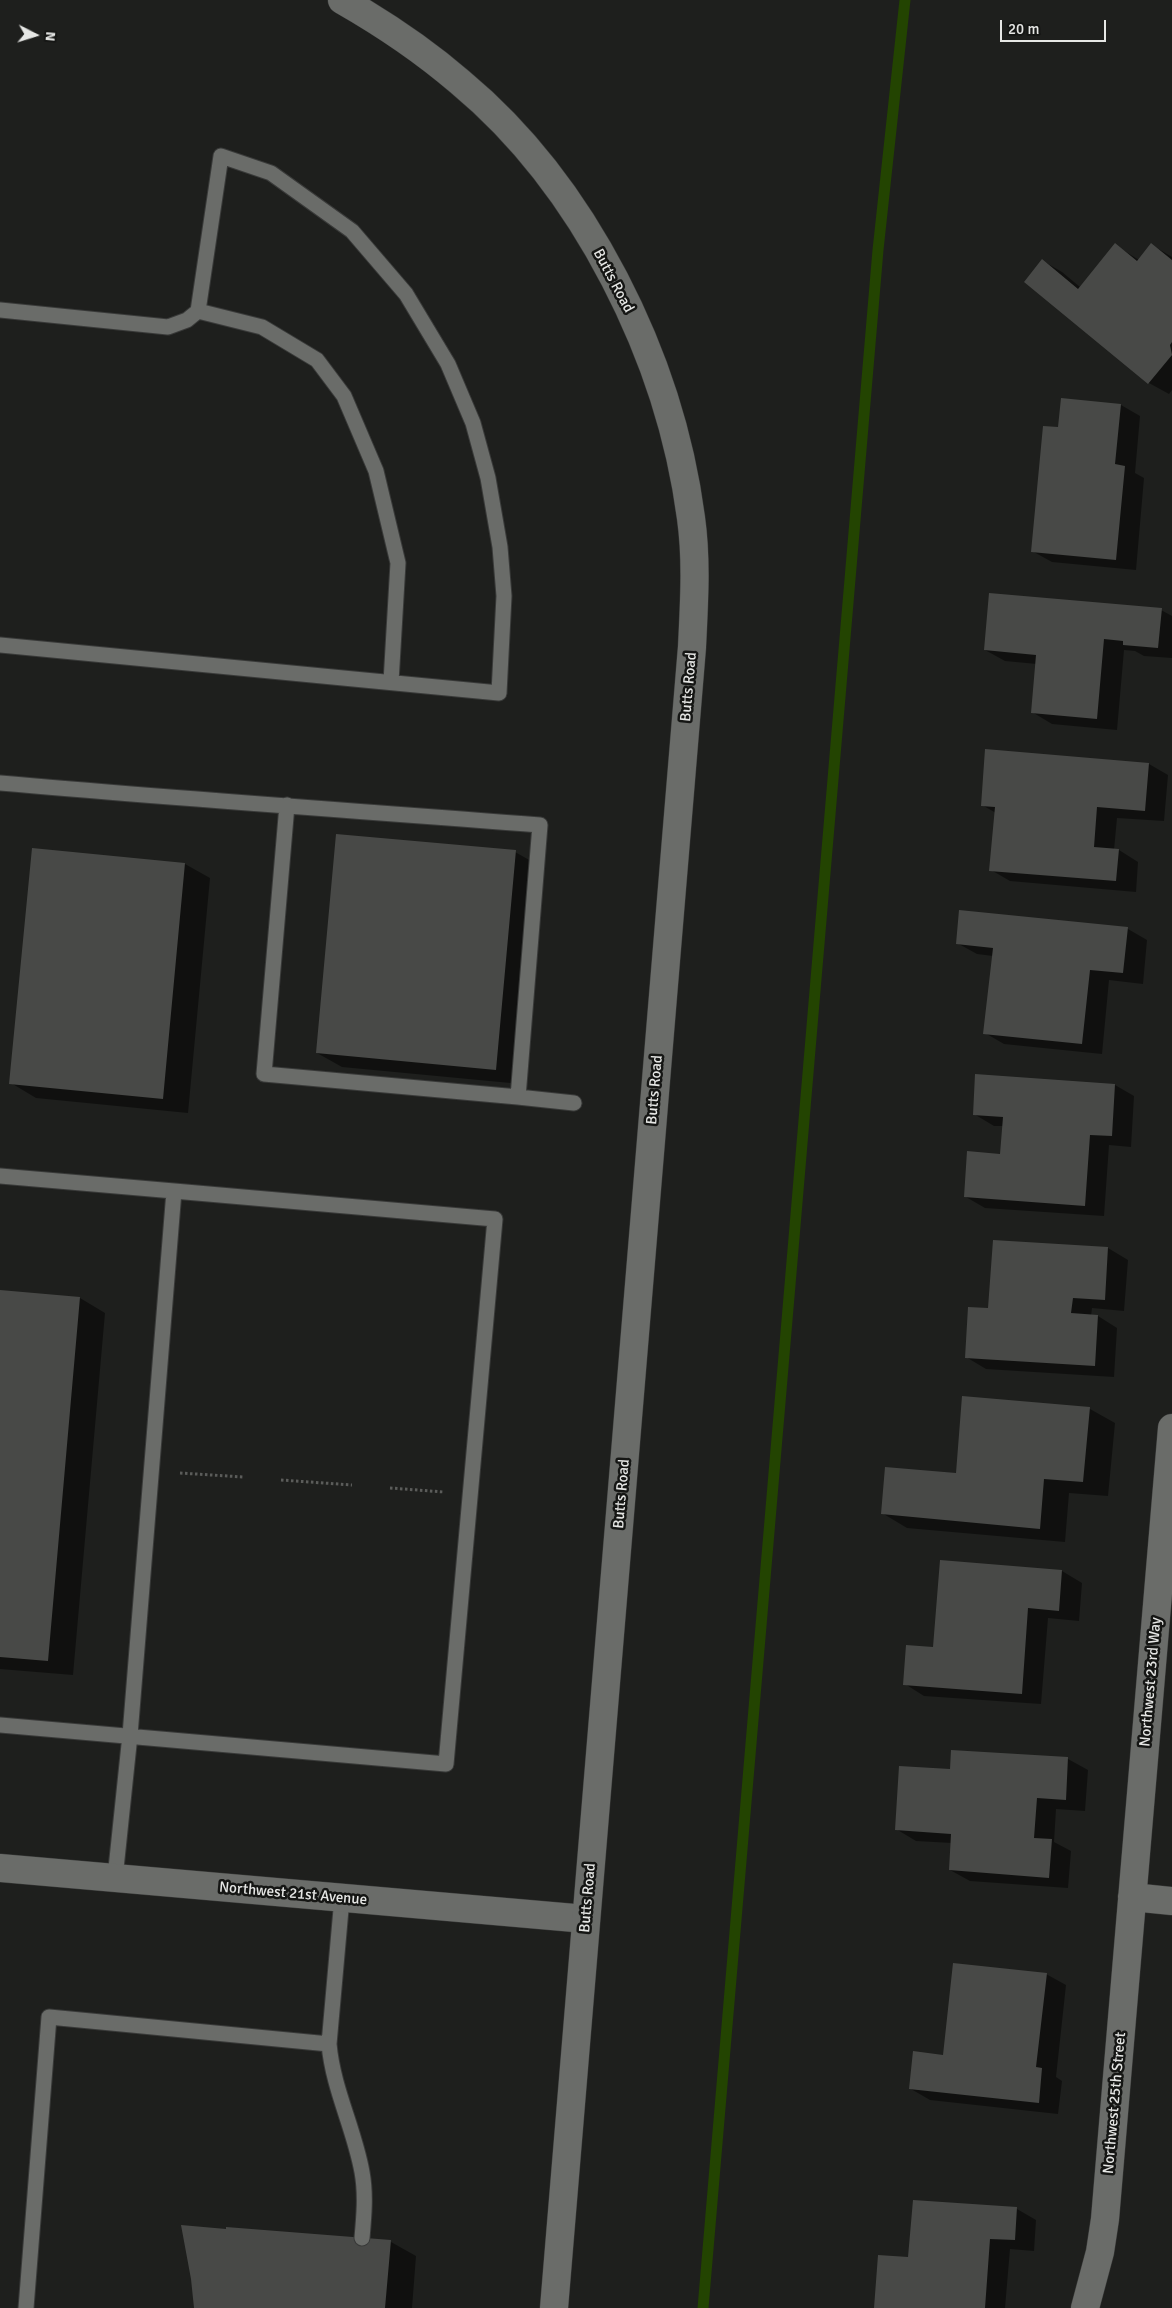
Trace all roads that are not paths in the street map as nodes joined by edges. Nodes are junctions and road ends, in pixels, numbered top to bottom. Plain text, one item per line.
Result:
1 (342, 0) edge
2 (0, 310) edge
3 (198, 311) junction
4 (0, 645) edge
5 (391, 682) junction
6 (0, 783) edge
7 (287, 805) junction
8 (518, 1097) junction
9 (574, 1103) dead end
10 (0, 1176) edge
11 (174, 1190) junction
12 (1172, 1428) edge
13 (0, 1725) edge
14 (130, 1735) junction
15 (0, 1868) edge
16 (115, 1878) junction
17 (1132, 1896) junction
18 (342, 1898) junction
19 (1172, 1900) edge
20 (586, 1919) junction
21 (329, 2044) junction
22 (362, 2238) dead end
23 (26, 2308) edge
24 (554, 2308) edge
25 (1085, 2308) edge

1 - 20 street, Butts Road
2 - 3 lane
3 - 5 lane
3 - 5 lane
4 - 5 lane
6 - 7 lane
7 - 8 lane
7 - 8 lane
8 - 9 lane
10 - 11 lane
11 - 14 lane
11 - 14 lane
12 - 17 street, Northwest 23rd Way
13 - 14 lane
14 - 16 lane
15 - 16 street, Northwest 21st Avenue
16 - 18 street, Northwest 21st Avenue
17 - 19 street
17 - 25 street, Northwest 25th Street
18 - 20 street, Northwest 21st Avenue
18 - 21 lane
20 - 24 street, Butts Road
21 - 22 lane
21 - 23 lane

